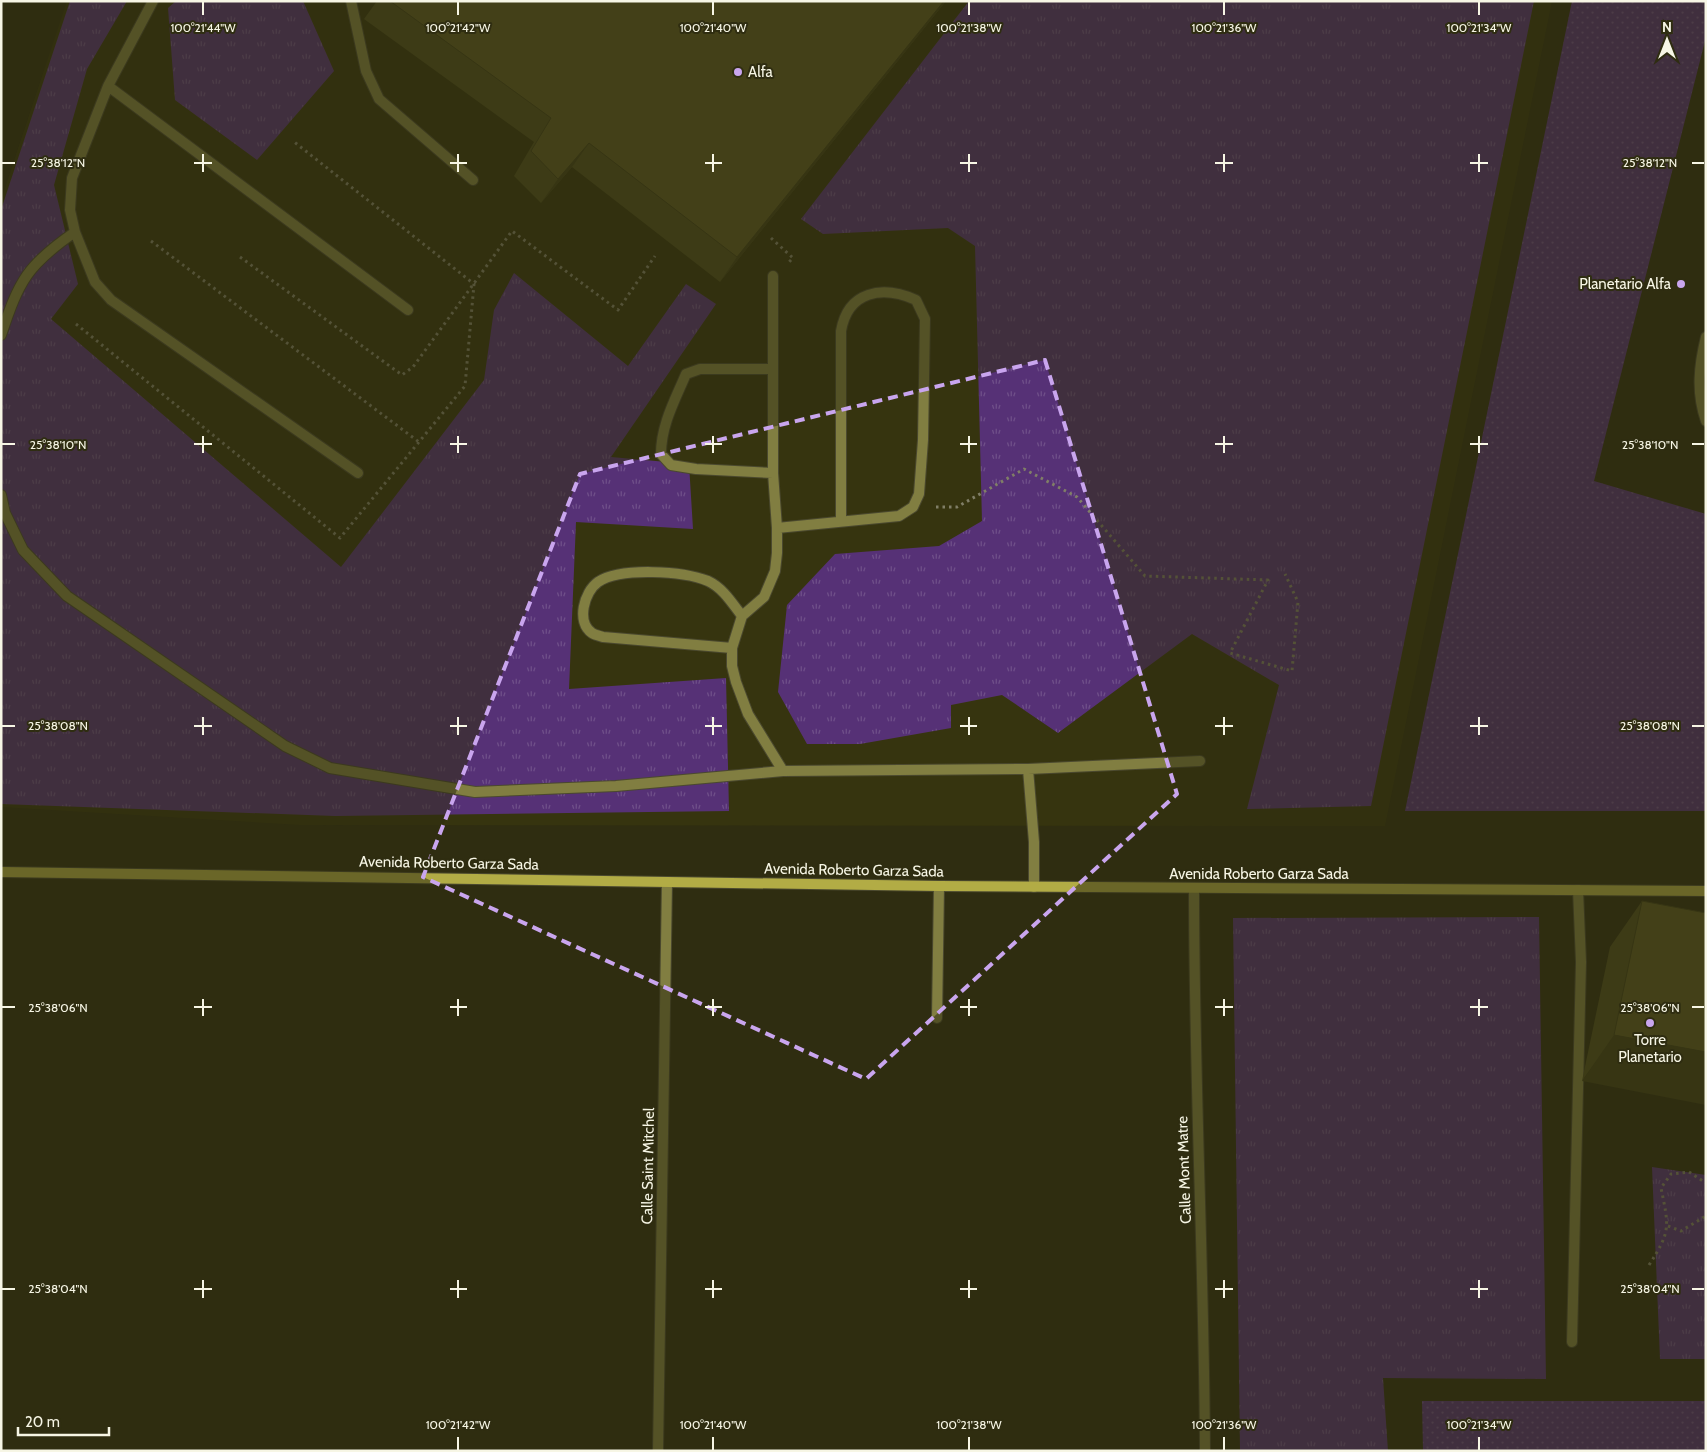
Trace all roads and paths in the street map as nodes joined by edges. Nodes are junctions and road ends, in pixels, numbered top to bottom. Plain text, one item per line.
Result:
1 (153, 1) edge
2 (351, 1) edge
3 (108, 86) junction
4 (293, 141) dead end
5 (473, 180) dead end
6 (75, 232) junction
7 (151, 241) dead end
8 (655, 256) dead end
9 (240, 257) dead end
10 (773, 276) dead end
11 (474, 284) junction
12 (408, 310) dead end
13 (1, 335) edge
14 (1706, 337) edge
15 (773, 369) junction
16 (1706, 421) edge
17 (419, 442) dead end
18 (358, 473) dead end
19 (773, 473) junction
20 (1, 495) edge
21 (913, 507) junction
22 (841, 521) junction
23 (777, 528) junction
24 (1285, 574) dead end
25 (742, 616) junction
26 (732, 648) junction
27 (1200, 761) dead end
28 (1028, 769) junction
29 (783, 771) junction
30 (1, 872) edge
31 (667, 882) junction
32 (938, 886) junction
33 (1034, 887) junction
34 (1194, 888) junction
35 (1578, 890) junction
36 (1706, 891) edge
37 (937, 1018) dead end
38 (1706, 1183) edge
39 (1706, 1216) edge
40 (1668, 1226) junction
41 (1649, 1265) dead end
42 (1572, 1342) dead end
43 (658, 1451) edge
44 (1205, 1451) edge

1 - 3 street
2 - 5 street
3 - 6 street
3 - 12 street
4 - 11 path
6 - 13 street
6 - 18 street
7 - 17 path
8 - 11 path
9 - 11 path
10 - 15 street
14 - 16 street
15 - 19 street
15 - 19 street
19 - 23 street
20 - 29 street
21 - 22 street
21 - 22 street
21 - 24 path
22 - 23 street
23 - 25 street
25 - 26 street
25 - 26 street
26 - 29 street
27 - 28 street
28 - 29 street
28 - 33 street
30 - 31 street, Avenida Roberto Garza Sada
31 - 32 street, Avenida Roberto Garza Sada
31 - 43 street, Calle Saint Mitchel
32 - 33 street, Avenida Roberto Garza Sada
32 - 37 street
33 - 34 street, Avenida Roberto Garza Sada
34 - 35 street, Avenida Roberto Garza Sada
34 - 44 street, Calle Mont Matre
35 - 36 street, Avenida Roberto Garza Sada
35 - 42 street
38 - 40 path
39 - 40 path
40 - 41 path

